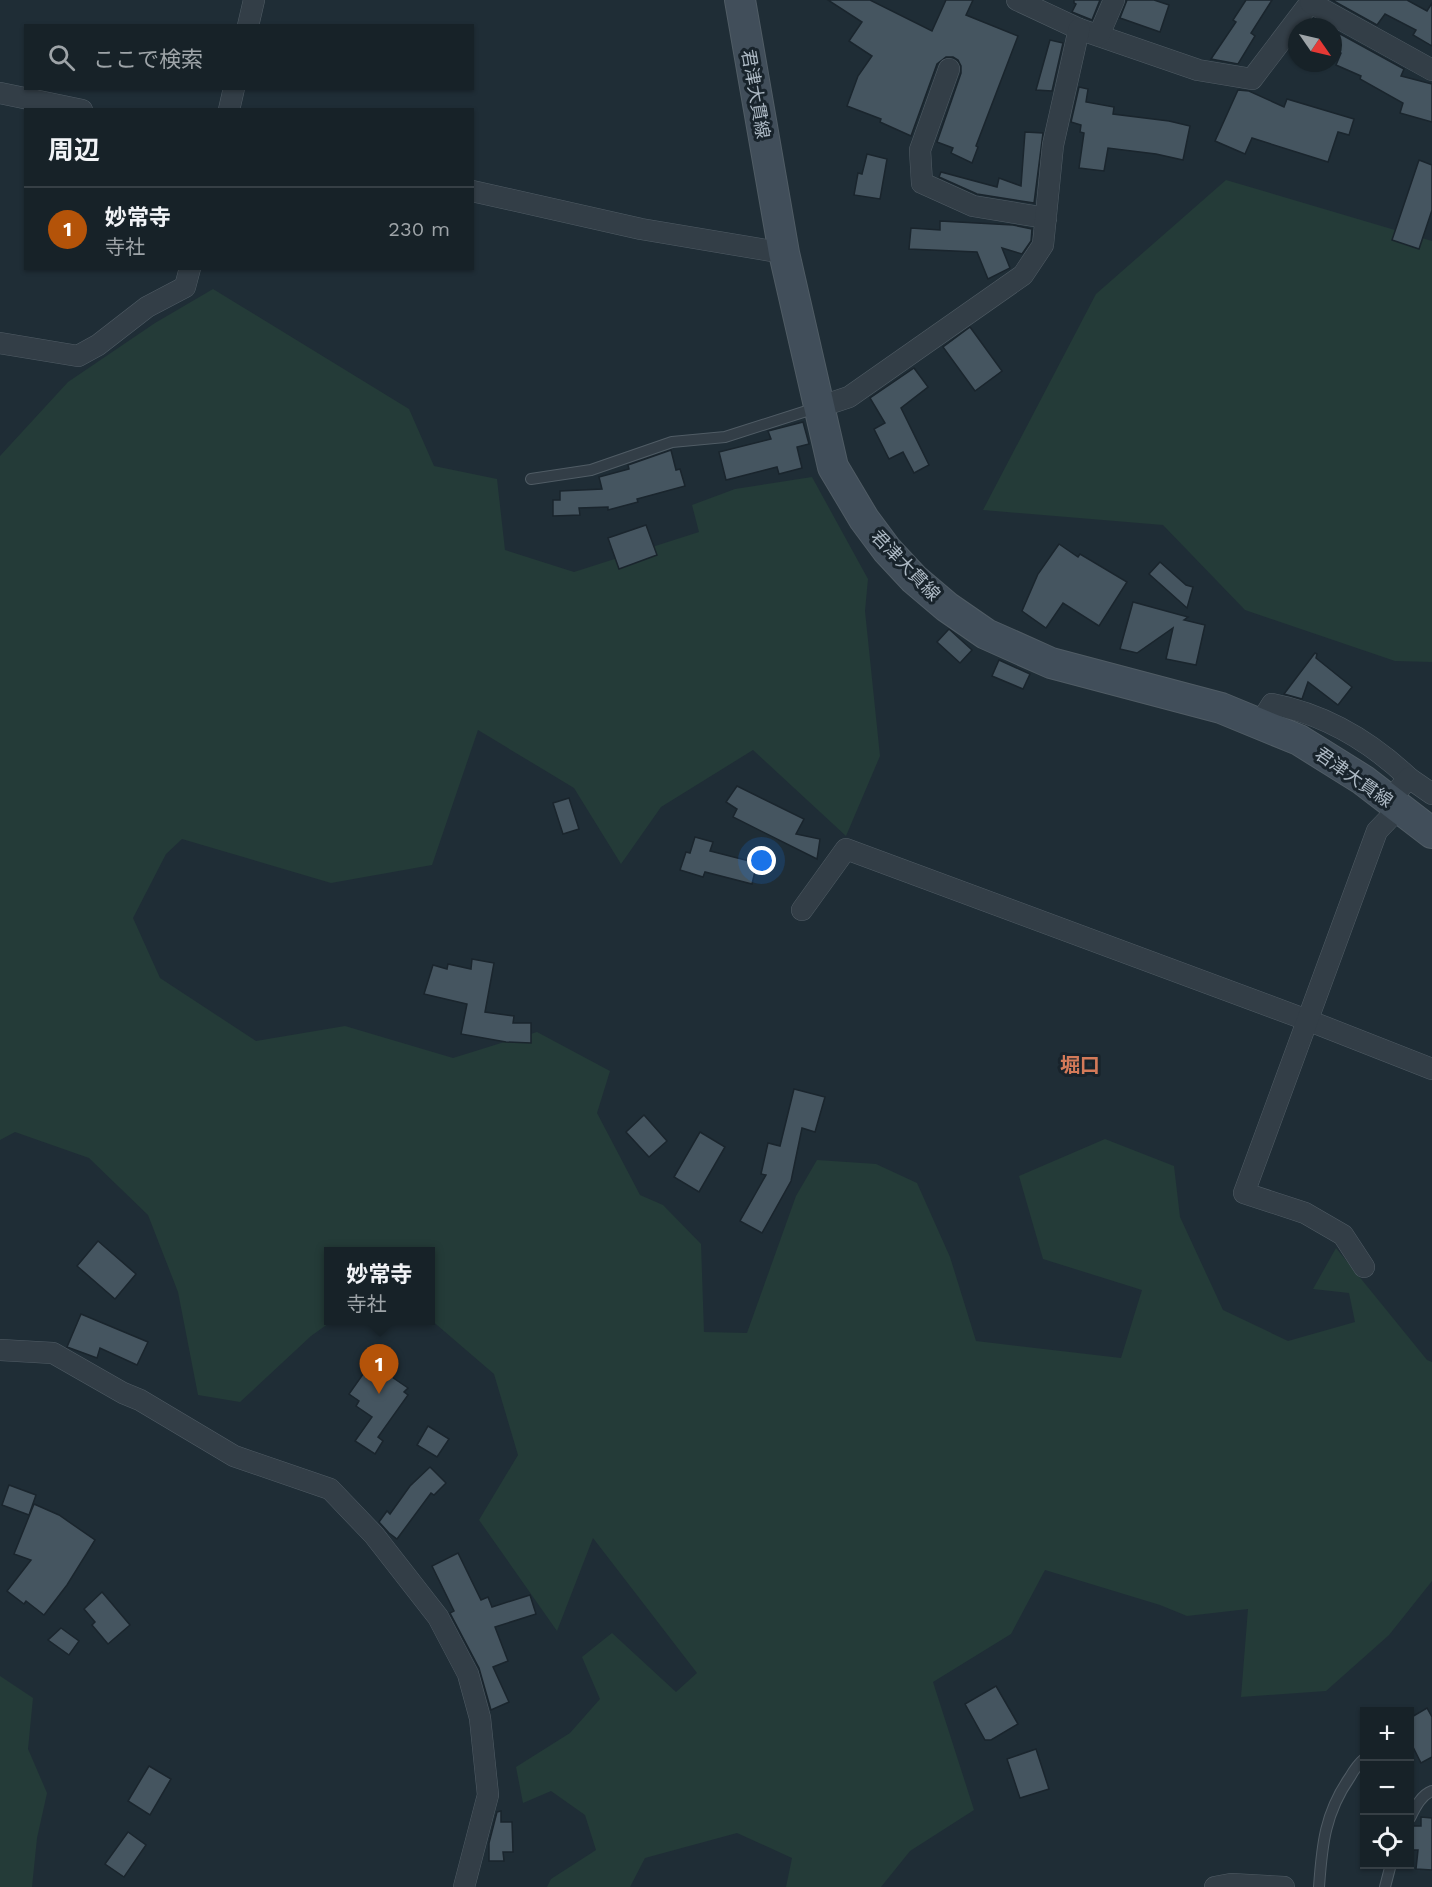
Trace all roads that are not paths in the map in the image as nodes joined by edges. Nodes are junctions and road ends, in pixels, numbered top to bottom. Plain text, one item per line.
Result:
1 (254, 0) edge
2 (740, 0) edge
3 (1017, 0) edge
4 (1114, 0) edge
5 (1312, 2) edge
6 (248, 24) edge
7 (1079, 29) junction
8 (1099, 35) junction
9 (949, 69) dead end
10 (1432, 70) edge
11 (234, 90) edge
12 (0, 93) edge
13 (72, 108) edge
14 (229, 108) edge
15 (474, 191) edge
16 (1046, 218) junction
17 (784, 253) junction
18 (189, 270) edge
19 (0, 343) edge
20 (819, 407) junction
21 (531, 479) dead end
22 (1260, 723) junction
23 (1409, 778) junction
24 (1432, 794) edge
25 (1394, 804) junction
26 (1432, 833) edge
27 (802, 910) dead end
28 (1307, 1020) junction
29 (1432, 1069) edge
30 (1364, 1267) dead end
31 (0, 1350) edge
32 (1362, 1761) edge
33 (1432, 1791) edge
34 (1411, 1815) edge
35 (1390, 1869) edge
36 (464, 1887) edge
37 (1215, 1887) edge
38 (1284, 1887) edge
39 (1319, 1887) edge
40 (1385, 1887) edge

1 - 6 street
2 - 17 main road, 君津大貫線
3 - 7 street
4 - 8 street
5 - 8 street
5 - 10 street
7 - 8 street
7 - 16 street
9 - 16 street
11 - 14 street
12 - 13 street
15 - 17 street
16 - 20 street
17 - 20 main road, 君津大貫線
18 - 19 street
20 - 21 lane
20 - 22 main road, 君津大貫線
22 - 23 street
22 - 25 main road, 君津大貫線
23 - 24 street
23 - 25 street
25 - 26 main road, 君津大貫線
25 - 28 street
27 - 28 street
28 - 29 street
28 - 30 street
31 - 36 street
32 - 39 lane
33 - 34 lane
35 - 40 lane
37 - 38 street

